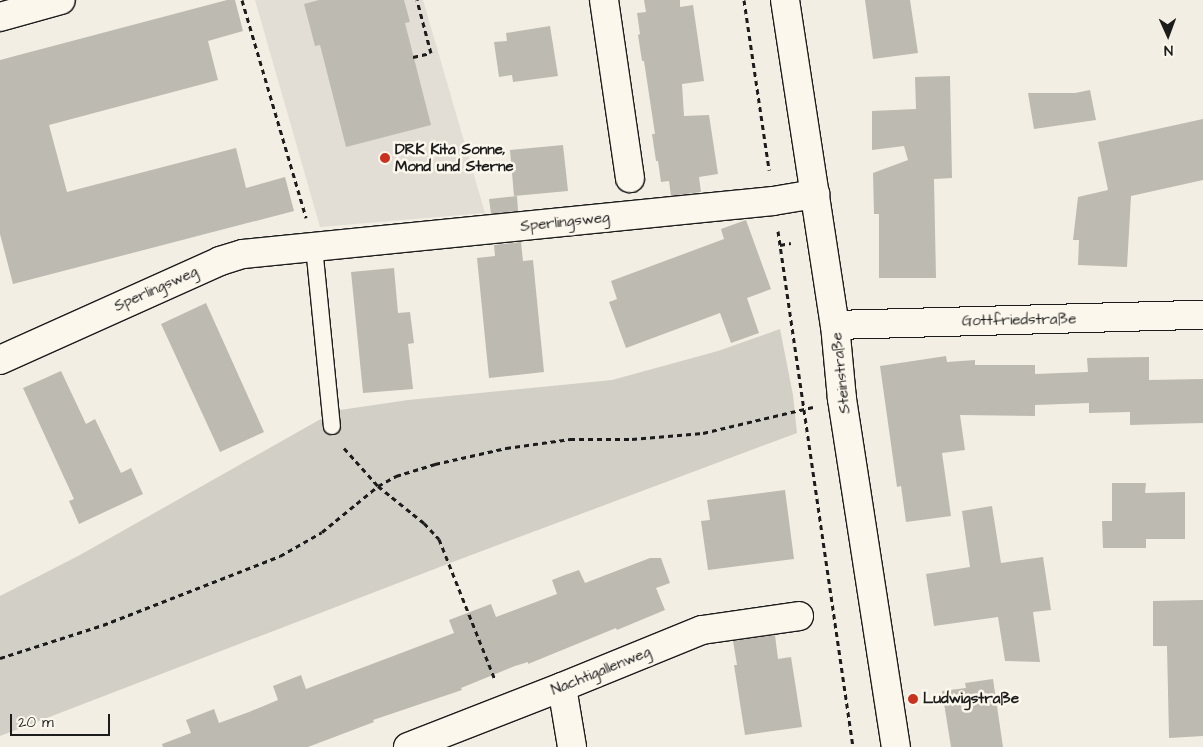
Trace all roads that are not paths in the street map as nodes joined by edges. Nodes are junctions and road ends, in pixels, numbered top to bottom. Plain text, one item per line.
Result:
1 (61, 0) edge
2 (604, 0) edge
3 (785, 0) edge
4 (0, 17) edge
5 (630, 178) dead end
6 (815, 194) junction
7 (314, 247) junction
8 (1203, 315) edge
9 (835, 325) junction
10 (2, 352) edge
11 (332, 426) road end
12 (799, 616) dead end
13 (562, 688) junction
14 (408, 747) edge
15 (572, 747) edge
16 (896, 747) edge

1 - 4 street
2 - 5 street
3 - 6 street, Steinstraße
6 - 7 street, Sperlingsweg
6 - 9 street, Steinstraße
7 - 10 street, Sperlingsweg
7 - 11 lane
8 - 9 street, Gottfriedstraße
9 - 16 street, Steinstraße
12 - 13 street, Nachtigallenweg
13 - 14 street, Nachtigallenweg
13 - 15 street

